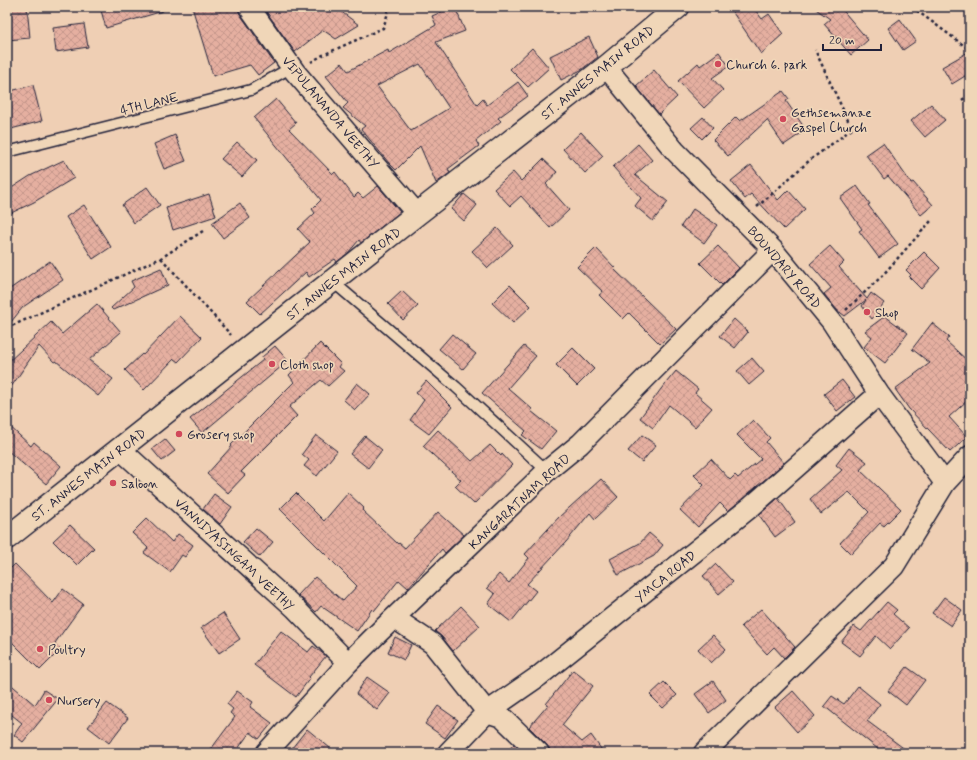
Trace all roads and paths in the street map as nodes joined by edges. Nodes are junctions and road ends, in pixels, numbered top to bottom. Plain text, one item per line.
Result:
1 (249, 7) edge
2 (386, 7) edge
3 (678, 7) edge
4 (913, 7) edge
5 (815, 50) dead end
6 (970, 50) edge
7 (606, 67) junction
8 (294, 70) junction
9 (970, 94) edge
10 (962, 100) dead end
11 (7, 152) edge
12 (417, 214) junction
13 (743, 219) junction
14 (931, 221) dead end
15 (203, 231) dead end
16 (773, 250) junction
17 (161, 258) junction
18 (332, 281) junction
19 (832, 322) junction
20 (7, 328) edge
21 (245, 350) junction
22 (879, 394) junction
23 (120, 449) junction
24 (970, 456) edge
25 (547, 471) junction
26 (946, 483) junction
27 (7, 538) edge
28 (394, 618) junction
29 (348, 663) junction
30 (487, 712) junction
31 (266, 753) edge
32 (448, 753) edge
33 (539, 753) edge
34 (704, 753) edge

1 - 8 street, VIPULANANDA VEETHY
2 - 8 path
3 - 7 street, ST. ANNES MAIN ROAD
4 - 6 path
5 - 13 path
7 - 12 street, ST. ANNES MAIN ROAD
7 - 13 street, BOUNDARY ROAD
8 - 11 lane, 4TH LANE
8 - 12 street, VIPULANANDA VEETHY
9 - 10 path
12 - 18 street, ST. ANNES MAIN ROAD
13 - 16 street, BOUNDARY ROAD
14 - 19 path
15 - 17 path
16 - 19 street, BOUNDARY ROAD
16 - 25 street, KANGARATNAM ROAD
17 - 20 path
17 - 21 path
18 - 21 street, ST. ANNES MAIN ROAD
18 - 25 lane
19 - 22 street, BOUNDARY ROAD
21 - 23 street, ST. ANNES MAIN ROAD
22 - 26 street, BOUNDARY ROAD
22 - 30 street, YMCA ROAD
23 - 27 street, ST. ANNES MAIN ROAD
23 - 29 street, VANNIYASINGAM VEETHY
24 - 26 street
25 - 28 street, KANGARATNAM ROAD
26 - 34 street
28 - 29 street, KANGARATNAM ROAD
28 - 30 street
29 - 31 street, KANGARATNAM ROAD
30 - 32 street, YMCA ROAD
30 - 33 street

